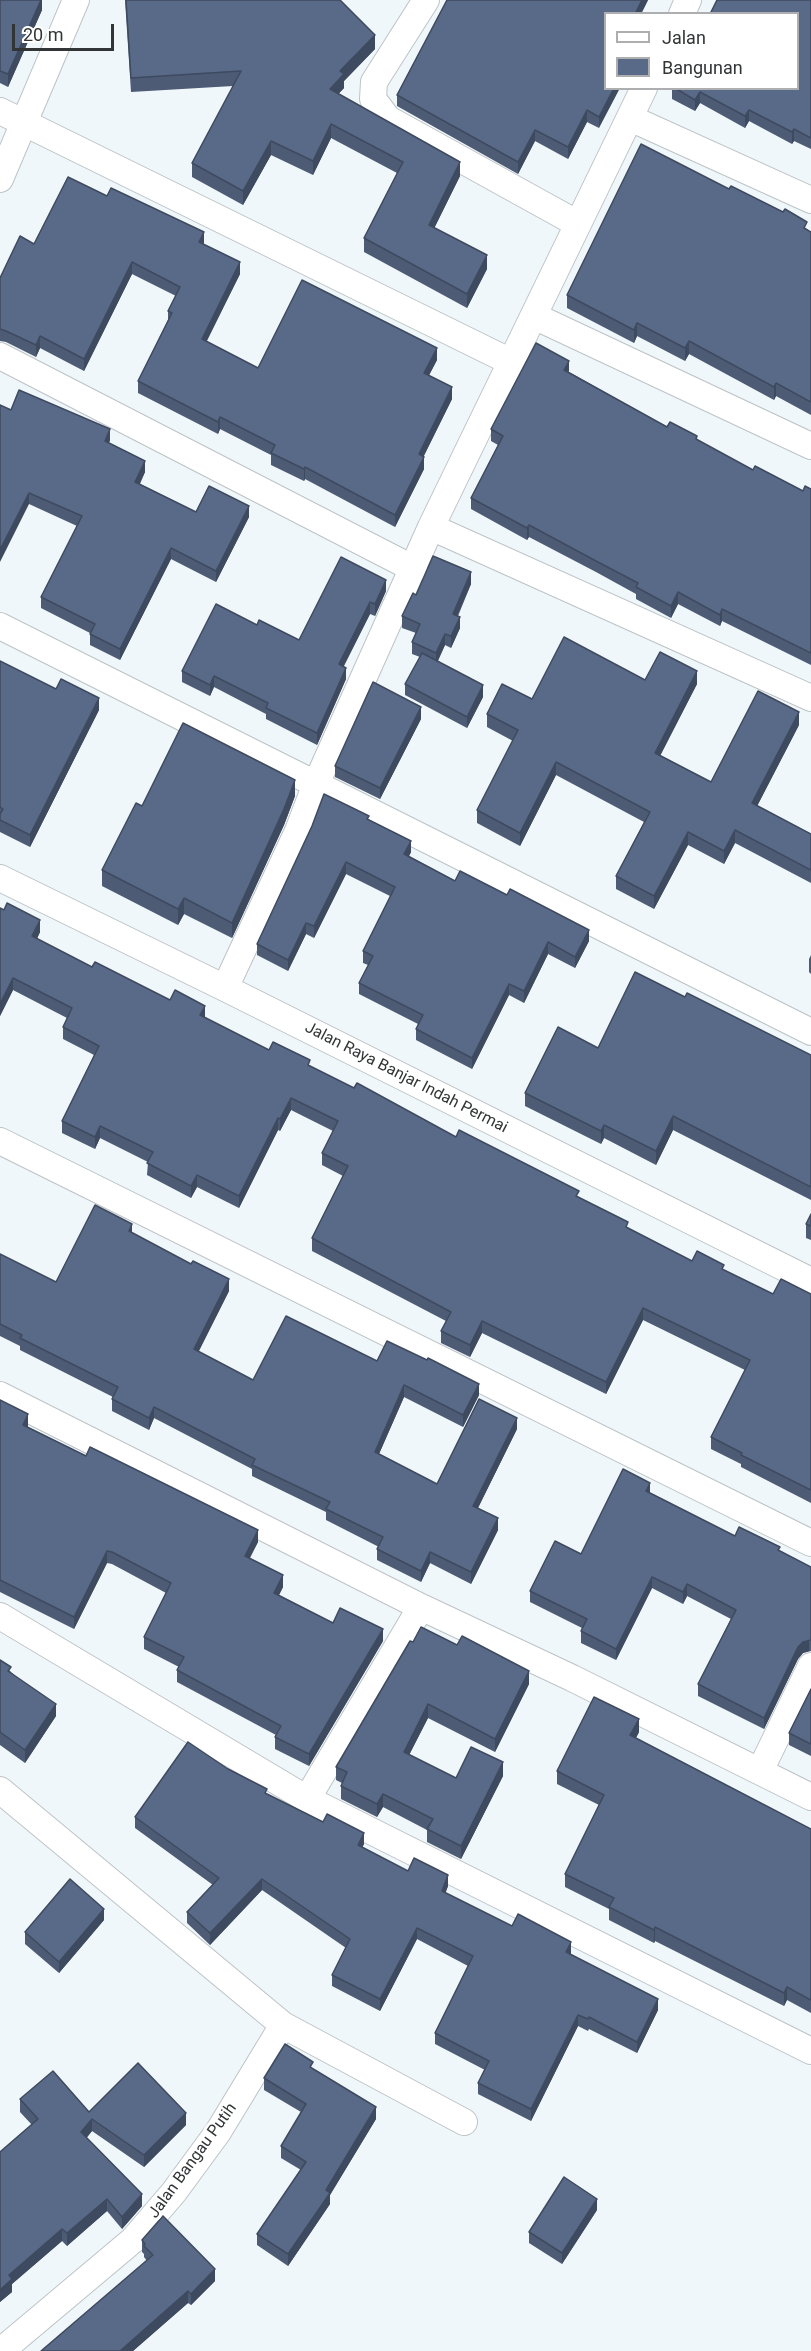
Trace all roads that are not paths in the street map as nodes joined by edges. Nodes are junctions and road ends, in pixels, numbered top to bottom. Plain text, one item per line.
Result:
1 (76, 0) edge
2 (426, 0) edge
3 (643, 90) edge
4 (0, 111) edge
5 (630, 118) junction
6 (24, 124) junction
7 (0, 179) edge
8 (811, 200) edge
9 (578, 224) junction
10 (534, 316) junction
11 (0, 356) edge
12 (511, 362) junction
13 (811, 446) edge
14 (431, 527) junction
15 (414, 569) junction
16 (0, 626) edge
17 (811, 698) edge
18 (316, 784) junction
19 (0, 878) edge
20 (225, 987) junction
21 (811, 1032) edge
22 (0, 1142) edge
23 (811, 1281) edge
24 (0, 1395) edge
25 (811, 1542) edge
26 (421, 1608) junction
27 (0, 1616) edge
28 (811, 1666) edge
29 (760, 1771) junction
30 (0, 1790) edge
31 (811, 1797) edge
32 (307, 1798) junction
33 (283, 2025) junction
34 (811, 2051) edge
35 (464, 2122) dead end
36 (1, 2351) edge

1 - 6 street
2 - 9 street
3 - 5 street
4 - 6 street
5 - 8 street
5 - 9 street
6 - 7 street
6 - 12 street
9 - 10 street
10 - 12 street
10 - 13 street
11 - 15 street
12 - 14 street
14 - 15 street
14 - 17 street
15 - 18 street
16 - 18 street
18 - 20 street
18 - 21 street
19 - 20 street, Jalan Raya Banjar Indah Permai
20 - 23 street, Jalan Raya Banjar Indah Permai
22 - 25 street
24 - 26 street
26 - 29 street
26 - 32 street
27 - 32 street
28 - 29 street
29 - 31 street
30 - 33 street
32 - 34 street
33 - 35 street
33 - 36 street, Jalan Bangau Putih

